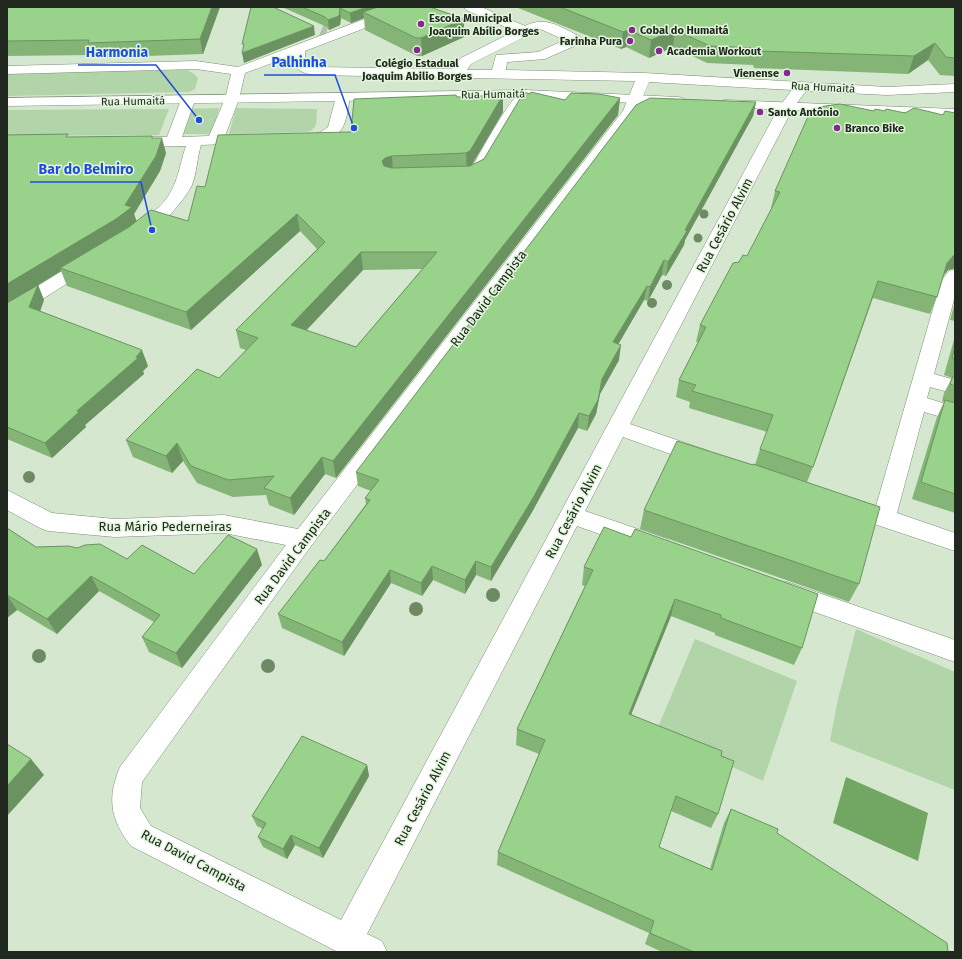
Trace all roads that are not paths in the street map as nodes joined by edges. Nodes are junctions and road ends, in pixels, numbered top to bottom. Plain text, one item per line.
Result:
1 (408, 7) edge
2 (470, 7) edge
3 (525, 31) junction
4 (298, 50) junction
5 (7, 70) edge
6 (239, 71) junction
7 (456, 74) junction
8 (498, 75) junction
9 (534, 76) junction
10 (644, 77) junction
11 (802, 86) junction
12 (955, 88) edge
13 (525, 94) junction
14 (343, 97) junction
15 (232, 99) junction
16 (634, 99) junction
17 (188, 100) junction
18 (7, 102) edge
19 (690, 102) edge
20 (714, 103) edge
21 (786, 107) junction
22 (955, 113) edge
23 (293, 139) edge
24 (262, 140) edge
25 (195, 141) junction
26 (215, 141) junction
27 (118, 142) edge
28 (173, 142) junction
29 (447, 177) edge
30 (128, 239) edge
31 (101, 255) edge
32 (955, 275) edge
33 (7, 313) edge
34 (922, 378) junction
35 (955, 387) edge
36 (915, 402) junction
37 (955, 414) edge
38 (617, 427) junction
39 (722, 464) edge
40 (7, 499) edge
41 (832, 502) edge
42 (571, 515) junction
43 (885, 518) junction
44 (303, 539) junction
45 (955, 542) edge
46 (678, 553) edge
47 (768, 585) edge
48 (955, 651) edge
49 (360, 946) edge

1 - 4 street
2 - 3 street
3 - 7 street
3 - 8 street
4 - 6 street
4 - 7 street, Rua Humaitá
5 - 6 street
6 - 15 street
7 - 8 street, Rua Humaitá
8 - 9 street, Rua Humaitá
9 - 10 street, Rua Humaitá
9 - 13 street
10 - 11 street, Rua Humaitá
10 - 16 street, Rua David Campista
11 - 12 street, Rua Humaitá
11 - 21 street, Rua Cesário Alvim
13 - 14 street, Rua Humaitá
13 - 16 street, Rua Humaitá
13 - 29 street
14 - 15 street, Rua Humaitá
14 - 23 street
15 - 17 street, Rua Humaitá
15 - 26 street
16 - 19 street, Rua Humaitá
16 - 44 street, Rua David Campista
17 - 18 street, Rua Humaitá
17 - 28 street
20 - 21 street, Rua Humaitá
21 - 22 street, Rua Humaitá
21 - 38 street, Rua Cesário Alvim
24 - 26 street
25 - 26 street
25 - 28 street
25 - 30 street
27 - 28 street
31 - 33 street
32 - 34 street
34 - 35 street
34 - 36 street
36 - 37 street
36 - 43 street
38 - 39 street
38 - 42 street, Rua Cesário Alvim
40 - 44 street, Rua Mário Pederneiras
41 - 43 street
42 - 46 street
42 - 49 street, Rua Cesário Alvim
43 - 45 street
44 - 49 street, Rua David Campista
47 - 48 street

